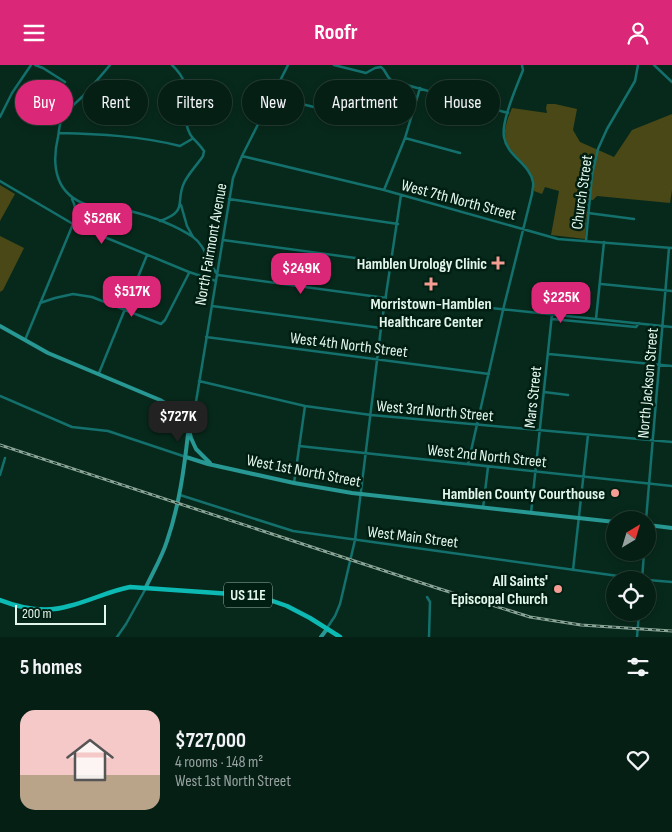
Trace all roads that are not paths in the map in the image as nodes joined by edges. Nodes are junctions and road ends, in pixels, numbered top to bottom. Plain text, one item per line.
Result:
1 (33, 65) edge
2 (110, 65) edge
3 (172, 65) edge
4 (288, 65) edge
5 (334, 65) edge
6 (522, 65) edge
7 (638, 65) edge
8 (654, 65) edge
9 (61, 80) edge
10 (281, 80) edge
11 (672, 82) edge
12 (420, 88) junction
13 (508, 113) junction
14 (0, 117) edge
15 (258, 125) edge
16 (59, 133) junction
17 (405, 138) junction
18 (192, 139) junction
19 (460, 153) dead end
20 (242, 156) junction
21 (0, 181) edge
22 (384, 190) junction
23 (401, 195) junction
24 (71, 197) junction
25 (230, 199) junction
26 (180, 204) junction
27 (103, 208) junction
28 (588, 213) junction
29 (634, 219) dead end
30 (160, 221) junction
31 (398, 223) junction
32 (73, 224) junction
33 (524, 228) junction
34 (194, 238) junction
35 (223, 239) junction
36 (586, 241) junction
37 (604, 242) junction
38 (671, 248) edge
39 (147, 255) junction
40 (392, 263) junction
41 (189, 272) junction
42 (218, 275) junction
43 (216, 282) junction
44 (601, 284) junction
45 (666, 290) junction
46 (672, 291) edge
47 (386, 299) junction
48 (40, 303) junction
49 (452, 304) dead end
50 (212, 306) junction
51 (126, 310) junction
52 (503, 310) junction
53 (552, 314) junction
54 (552, 319) junction
55 (596, 319) junction
56 (639, 323) junction
57 (664, 326) junction
58 (0, 327) edge
59 (672, 327) edge
60 (381, 328) junction
61 (206, 337) junction
62 (24, 341) junction
63 (549, 354) junction
64 (378, 359) junction
65 (660, 365) junction
66 (672, 366) edge
67 (489, 374) junction
68 (98, 375) junction
69 (199, 381) junction
70 (544, 392) junction
71 (568, 395) dead end
72 (0, 396) edge
73 (305, 406) junction
74 (194, 413) junction
75 (372, 415) junction
76 (184, 418) junction
77 (477, 425) junction
78 (189, 430) junction
79 (540, 431) junction
80 (588, 435) junction
81 (191, 438) junction
82 (653, 440) junction
83 (672, 442) edge
84 (299, 446) junction
85 (196, 449) junction
86 (366, 455) junction
87 (186, 457) junction
88 (5, 458) dead end
89 (210, 463) junction
90 (468, 464) junction
91 (489, 466) junction
92 (536, 471) junction
93 (0, 475) edge
94 (584, 476) junction
95 (294, 483) junction
96 (648, 484) junction
97 (672, 486) edge
98 (362, 494) junction
99 (180, 495) junction
100 (483, 508) junction
101 (646, 511) edge
102 (530, 513) junction
103 (579, 518) junction
104 (606, 521) edge
105 (656, 526) edge
106 (672, 528) edge
107 (355, 540) junction
108 (573, 570) junction
109 (606, 575) edge
110 (656, 581) edge
111 (672, 583) edge
112 (146, 587) junction
113 (427, 597) dead end
114 (0, 600) edge
115 (638, 621) edge
116 (327, 629) junction
117 (117, 637) edge
118 (321, 637) edge
119 (340, 637) edge
120 (429, 637) edge
121 (637, 637) edge

1 - 9 street
1 - 14 street
2 - 16 street
3 - 18 street
4 - 10 street, North Fairmont Avenue
5 - 12 street
6 - 13 street
7 - 28 street, Church Street
8 - 11 street
12 - 13 street
12 - 17 street
13 - 33 street
15 - 20 street, North Fairmont Avenue
16 - 18 street
16 - 24 street
17 - 19 street
17 - 22 street
18 - 26 street
20 - 22 street, West 7th North Street
20 - 25 street, North Fairmont Avenue
21 - 32 street
22 - 23 street, West 7th North Street
23 - 31 street
23 - 33 street, West 7th North Street
24 - 27 street
24 - 32 street
25 - 31 street
25 - 35 street, North Fairmont Avenue
26 - 30 street
26 - 34 street
27 - 30 street
27 - 32 street
28 - 29 street
28 - 36 street, Church Street
30 - 34 street
31 - 40 street
32 - 39 street
32 - 48 street
33 - 36 street, West 7th North Street
33 - 52 street
34 - 42 street
35 - 40 street
35 - 42 street, North Fairmont Avenue
36 - 37 street, West 7th North Street
37 - 38 street, West 7th North Street
37 - 44 street
38 - 45 street, North Jackson Street
39 - 41 street
39 - 51 street
40 - 47 street
41 - 43 street
41 - 51 street
42 - 43 street, North Fairmont Avenue
42 - 47 street
43 - 50 street, North Fairmont Avenue
44 - 45 street
44 - 55 street
45 - 46 street
45 - 57 street, North Jackson Street
47 - 60 street
48 - 51 street
48 - 62 street
49 - 52 street
50 - 60 street
50 - 61 street, North Fairmont Avenue
51 - 68 street
52 - 53 street
52 - 67 street
53 - 54 street, Mars Street
53 - 55 street
54 - 56 street
54 - 63 street, Mars Street
55 - 56 street
56 - 57 street
57 - 59 street
57 - 65 street, North Jackson Street
58 - 62 main road
60 - 64 street
61 - 64 street, West 4th North Street
61 - 69 street, North Fairmont Avenue
62 - 68 main road
63 - 65 street
63 - 70 street, Mars Street
64 - 67 street, West 4th North Street
64 - 75 street
65 - 66 street
65 - 82 street, North Jackson Street
67 - 77 street
68 - 76 main road
69 - 73 street, West 3rd North Street
69 - 74 street, North Fairmont Avenue
70 - 71 street
70 - 79 street, Mars Street
72 - 87 street, West 1st North Street
73 - 75 street, West 3rd North Street
73 - 84 street
74 - 76 street
74 - 81 street, North Fairmont Avenue
75 - 77 street, West 3rd North Street
75 - 86 street
76 - 78 main road
77 - 79 street, West 3rd North Street
77 - 90 street
78 - 81 main road
78 - 87 main road
79 - 80 street, West 3rd North Street
79 - 92 street, Mars Street
80 - 82 street, West 3rd North Street
80 - 94 street
81 - 85 main road
82 - 83 street, West 3rd North Street
82 - 96 street, North Jackson Street
84 - 86 street, West 2nd North Street
84 - 95 street
85 - 87 main road
85 - 89 main road
86 - 90 street, West 2nd North Street
86 - 98 street
87 - 89 main road, West 1st North Street
87 - 99 main road
88 - 93 street
89 - 95 main road, West 1st North Street
90 - 91 street, West 2nd North Street
91 - 92 street, West 2nd North Street
91 - 100 street
92 - 94 street, West 2nd North Street
92 - 102 street, Mars Street
94 - 96 street, West 2nd North Street
94 - 103 street
95 - 98 main road, West 1st North Street
96 - 97 street, West 2nd North Street
96 - 101 street, North Jackson Street
98 - 100 main road, West 1st North Street
98 - 107 street
99 - 107 street, West Main Street
99 - 112 main road
100 - 102 main road, West 1st North Street
102 - 103 main road, West 1st North Street
103 - 104 main road, West 1st North Street
103 - 108 street
105 - 106 main road
107 - 108 street, West Main Street
107 - 116 street
108 - 109 street, West Main Street
110 - 111 street, West Main Street
112 - 114 main road, US 11E
112 - 116 main road, US 11E
112 - 117 street
113 - 120 street
115 - 121 street
116 - 118 main road
116 - 119 main road, US 11E

